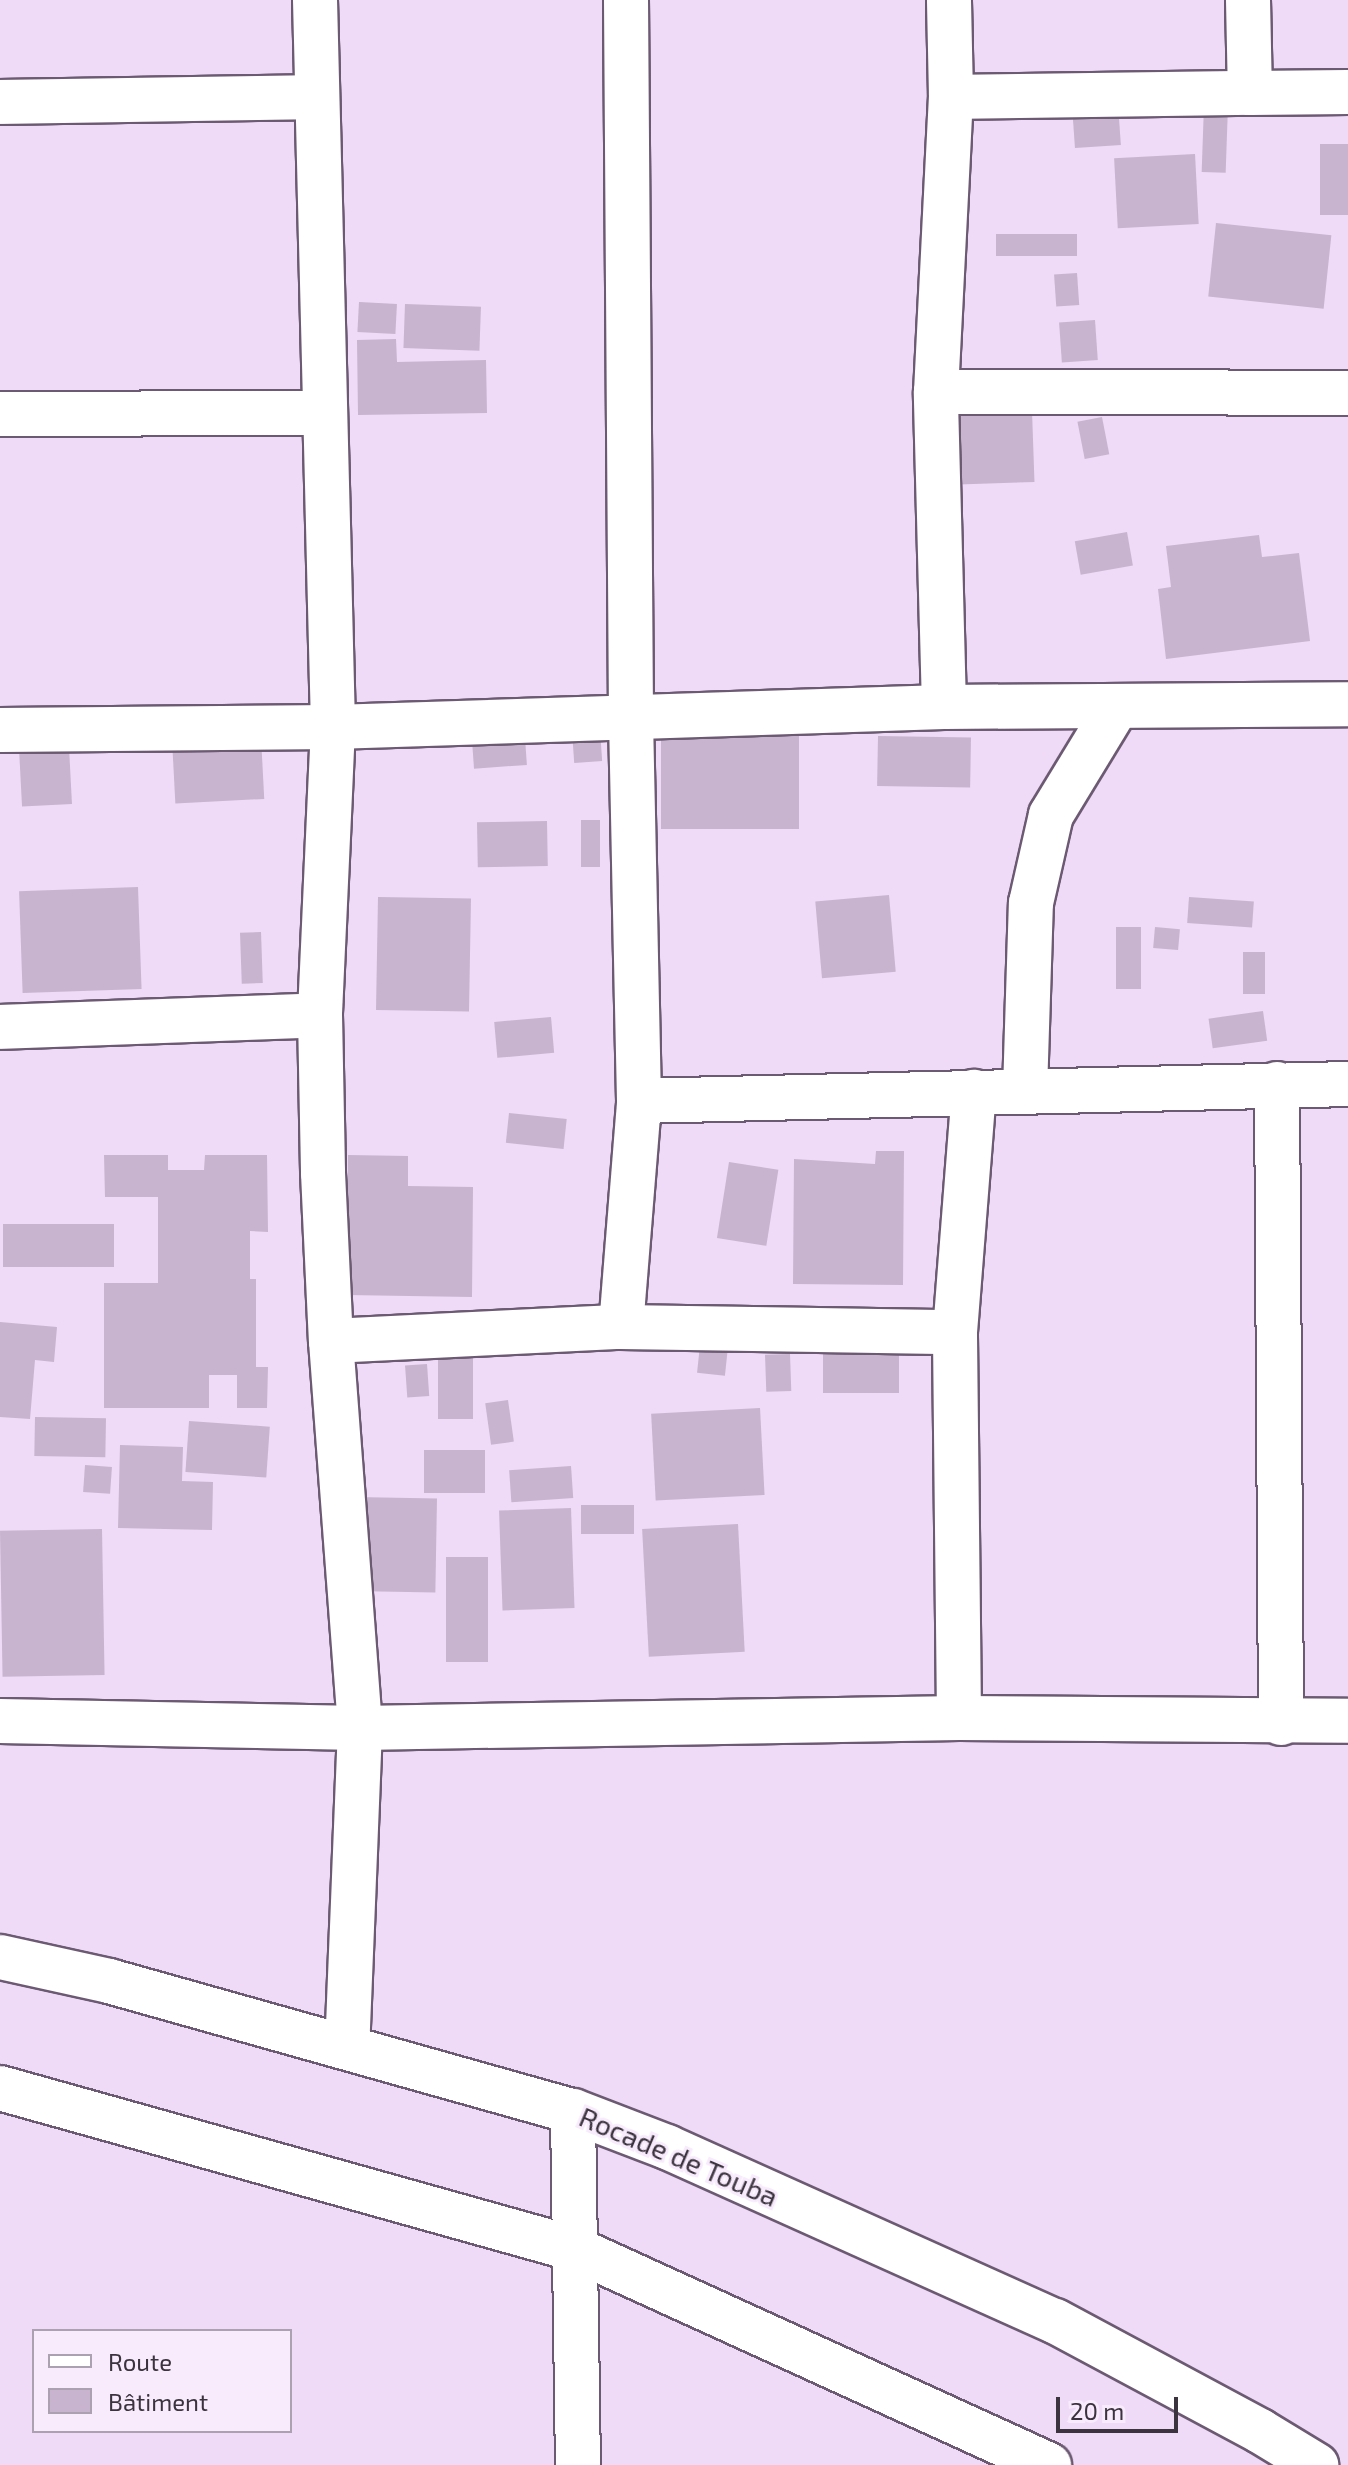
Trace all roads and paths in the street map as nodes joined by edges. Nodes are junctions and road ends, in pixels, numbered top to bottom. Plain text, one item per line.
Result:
1 (315, 0) edge
2 (626, 0) edge
3 (949, 0) edge
4 (1248, 0) edge
5 (1348, 92) edge
6 (1250, 93) junction
7 (317, 97) junction
8 (951, 97) junction
9 (0, 102) edge
10 (936, 392) junction
11 (1348, 393) edge
12 (324, 413) junction
13 (0, 414) edge
14 (1348, 704) edge
15 (944, 707) junction
16 (1116, 708) junction
17 (631, 716) junction
18 (333, 727) junction
19 (0, 730) edge
20 (320, 1015) junction
21 (0, 1027) edge
22 (1277, 1084) junction
23 (1348, 1084) edge
24 (1025, 1091) junction
25 (974, 1092) junction
26 (639, 1101) junction
27 (621, 1327) junction
28 (955, 1332) junction
29 (331, 1341) junction
30 (959, 1718) junction
31 (0, 1721) edge
32 (1348, 1721) edge
33 (1281, 1723) junction
34 (360, 1728) junction
35 (0, 1957) edge
36 (347, 2047) junction
37 (0, 2088) edge
38 (573, 2111) junction
39 (575, 2249) junction
40 (578, 2465) edge
41 (1049, 2465) edge
42 (1316, 2465) edge

1 - 7 street
2 - 17 street
3 - 8 street
4 - 6 street
5 - 6 street
6 - 8 street
7 - 9 street
7 - 12 street
8 - 10 street
10 - 11 street
10 - 15 street
12 - 13 street
12 - 18 street
14 - 16 street
15 - 16 street
15 - 17 street
16 - 24 street
17 - 18 street
17 - 26 street
18 - 19 street
18 - 20 street
20 - 21 street
20 - 29 street
22 - 23 street
22 - 24 street
22 - 33 street
24 - 25 street
25 - 26 street
25 - 28 street
26 - 27 street
27 - 28 street
27 - 29 street
28 - 30 street
29 - 34 street
30 - 33 street
30 - 34 street
31 - 34 street
32 - 33 street
34 - 36 street
35 - 36 street, Rocade de Touba
36 - 38 street, Rocade de Touba
37 - 39 street
38 - 39 street
38 - 42 street, Rocade de Touba
39 - 40 street
39 - 41 street

